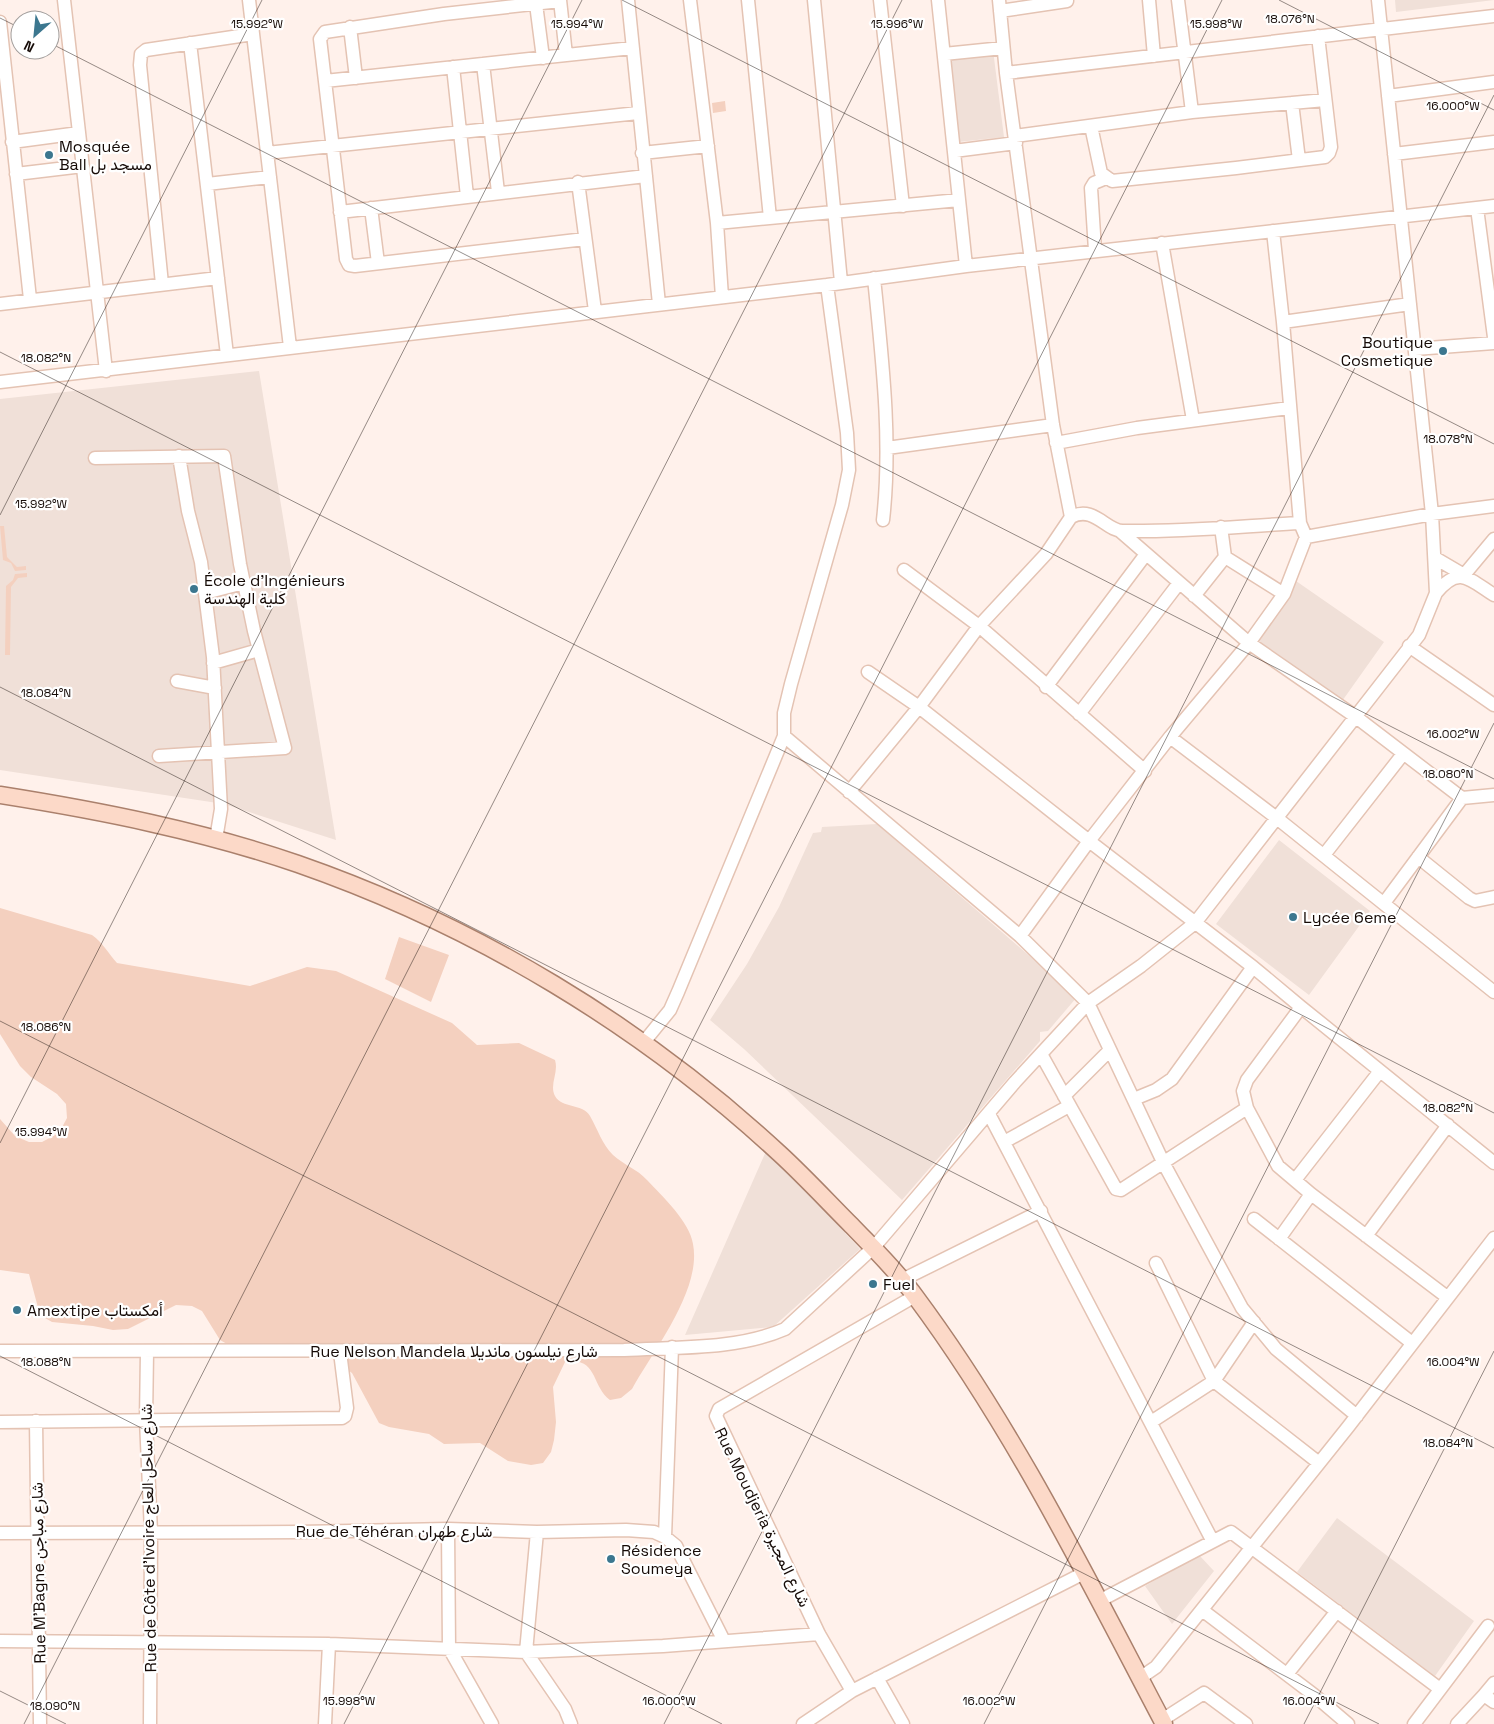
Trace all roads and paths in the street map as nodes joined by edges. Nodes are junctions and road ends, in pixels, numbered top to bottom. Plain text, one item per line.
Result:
1 (64, 0) edge
2 (249, 0) edge
3 (560, 0) edge
4 (628, 0) edge
5 (690, 0) edge
6 (748, 0) edge
7 (814, 0) edge
8 (880, 0) edge
9 (938, 0) edge
10 (1067, 0) edge
11 (1072, 0) edge
12 (1149, 0) edge
13 (1178, 0) edge
14 (1378, 0) edge
15 (536, 4) junction
16 (1000, 5) edge
17 (1494, 16) edge
18 (0, 22) edge
19 (350, 26) junction
20 (1382, 29) junction
21 (253, 34) junction
22 (1318, 36) junction
23 (190, 43) junction
24 (632, 48) junction
25 (1003, 48) junction
26 (1186, 52) junction
27 (944, 54) junction
28 (566, 55) junction
29 (1154, 56) junction
30 (543, 58) junction
31 (483, 64) junction
32 (2, 65) edge
33 (453, 67) junction
34 (1006, 73) junction
35 (356, 78) junction
36 (325, 82) junction
37 (1494, 82) edge
38 (1388, 96) junction
39 (1325, 100) junction
40 (1292, 103) junction
41 (1192, 112) junction
42 (638, 113) junction
43 (1090, 126) junction
44 (490, 128) junction
45 (460, 131) junction
46 (79, 133) junction
47 (1015, 140) junction
48 (12, 142) junction
49 (1494, 142) edge
50 (332, 146) junction
51 (708, 146) junction
52 (954, 151) junction
53 (267, 153) junction
54 (642, 153) junction
55 (1394, 154) junction
56 (1299, 160) junction
57 (83, 166) junction
58 (16, 174) junction
59 (646, 176) junction
60 (270, 177) junction
61 (1106, 178) junction
62 (578, 182) junction
63 (207, 184) junction
64 (498, 192) junction
65 (467, 196) junction
66 (959, 200) junction
67 (903, 206) junction
68 (1494, 206) edge
69 (371, 208) junction
70 (1477, 208) junction
71 (340, 212) junction
72 (834, 212) junction
73 (1400, 216) junction
74 (770, 218) junction
75 (718, 224) junction
76 (1273, 231) junction
77 (585, 239) junction
78 (1162, 243) junction
79 (1095, 250) junction
80 (1031, 259) junction
81 (378, 263) junction
82 (966, 266) junction
83 (218, 278) junction
84 (874, 278) junction
85 (842, 282) junction
86 (162, 284) junction
87 (827, 285) junction
88 (97, 292) junction
89 (722, 297) junction
90 (30, 299) junction
91 (0, 304) edge
92 (659, 304) junction
93 (1410, 304) junction
94 (595, 311) junction
95 (1283, 322) junction
96 (1494, 337) edge
97 (1494, 342) edge
98 (290, 347) junction
99 (1415, 349) junction
100 (227, 355) junction
101 (106, 371) junction
102 (0, 382) edge
103 (1290, 408) junction
104 (1193, 420) junction
105 (1053, 424) junction
106 (1056, 443) junction
107 (887, 448) junction
108 (179, 456) junction
109 (95, 458) dead end
110 (1494, 506) edge
111 (1432, 514) junction
112 (1071, 517) junction
113 (883, 520) dead end
114 (1300, 524) junction
115 (1222, 527) junction
116 (1120, 532) junction
117 (1306, 538) junction
118 (1494, 539) edge
119 (1146, 554) junction
120 (1225, 557) junction
121 (1435, 558) junction
122 (904, 570) dead end
123 (1464, 575) junction
124 (244, 584) junction
125 (1179, 584) junction
126 (204, 593) junction
127 (1436, 593) junction
128 (1284, 594) junction
129 (1494, 595) edge
130 (1194, 596) junction
131 (979, 626) junction
132 (1249, 643) junction
133 (1409, 646) junction
134 (259, 650) junction
135 (213, 663) junction
136 (868, 672) dead end
137 (177, 681) dead end
138 (1046, 687) junction
139 (215, 688) junction
140 (1493, 702) edge
141 (919, 708) junction
142 (1079, 714) junction
143 (1356, 717) junction
144 (784, 736) junction
145 (1170, 737) junction
146 (218, 753) junction
147 (1404, 754) junction
148 (159, 756) dead end
149 (1145, 771) junction
150 (850, 792) junction
151 (0, 795) edge
152 (1494, 795) edge
153 (1462, 798) junction
154 (1278, 819) junction
155 (216, 839) junction
156 (1089, 842) junction
157 (1324, 855) junction
158 (1418, 857) junction
159 (1494, 897) edge
160 (1384, 903) junction
161 (1195, 923) junction
162 (1020, 936) junction
163 (1253, 967) junction
164 (1494, 992) edge
165 (1088, 1003) junction
166 (1300, 1007) junction
167 (644, 1042) junction
168 (1110, 1050) junction
169 (1041, 1054) junction
170 (1380, 1072) junction
171 (1134, 1099) junction
172 (1067, 1101) junction
173 (1247, 1108) junction
174 (989, 1114) junction
175 (1448, 1126) junction
176 (1004, 1142) junction
177 (1494, 1163) edge
178 (1164, 1164) junction
179 (1294, 1180) junction
180 (1311, 1194) junction
181 (1041, 1211) junction
182 (1254, 1219) dead end
183 (1366, 1236) junction
184 (1494, 1238) edge
185 (1279, 1239) junction
186 (874, 1247) junction
187 (1156, 1263) dead end
188 (902, 1280) junction
189 (916, 1296) junction
190 (1447, 1297) junction
191 (1254, 1322) junction
192 (1412, 1343) junction
193 (672, 1347) junction
194 (0, 1351) edge
195 (147, 1352) junction
196 (340, 1352) junction
197 (1214, 1381) junction
198 (1357, 1416) junction
199 (146, 1420) junction
200 (36, 1421) junction
201 (0, 1422) edge
202 (1151, 1422) junction
203 (1319, 1463) junction
204 (448, 1529) junction
205 (37, 1532) junction
206 (151, 1532) junction
207 (537, 1532) junction
208 (0, 1533) edge
209 (665, 1537) junction
210 (1212, 1540) junction
211 (1252, 1547) junction
212 (1084, 1573) junction
213 (1099, 1601) junction
214 (1202, 1610) junction
215 (1336, 1610) junction
216 (1488, 1626) dead end
217 (819, 1634) junction
218 (0, 1641) edge
219 (724, 1641) junction
220 (38, 1642) junction
221 (150, 1642) junction
222 (329, 1644) junction
223 (449, 1648) junction
224 (526, 1652) junction
225 (1287, 1674) junction
226 (877, 1678) junction
227 (1140, 1678) junction
228 (1494, 1683) edge
229 (1440, 1689) junction
230 (852, 1691) junction
231 (1489, 1698) edge
232 (1163, 1722) edge
233 (1460, 1723) edge
234 (40, 1724) edge
235 (150, 1724) edge
236 (325, 1724) edge
237 (492, 1724) edge
238 (571, 1724) edge
239 (803, 1724) edge
240 (903, 1724) edge
241 (1246, 1724) edge
242 (1348, 1724) edge
243 (1414, 1724) edge

1 - 46 street
2 - 21 street
3 - 15 street
3 - 28 street
4 - 24 street
5 - 51 street
6 - 74 street
7 - 72 street
8 - 67 street
9 - 27 street
10 - 11 street
10 - 16 street
12 - 29 street
13 - 26 street
14 - 20 street
15 - 19 street
15 - 30 street
16 - 25 street
17 - 20 street
18 - 32 street
19 - 35 street
19 - 36 street
20 - 22 street
20 - 38 street
21 - 23 street
21 - 53 street
22 - 26 street
22 - 39 street
23 - 63 street
23 - 86 street
24 - 28 street
24 - 42 street
25 - 27 street
25 - 34 street
26 - 29 street
26 - 41 street
27 - 52 street
28 - 30 street
29 - 34 street
30 - 31 street
31 - 33 street
31 - 44 street
32 - 48 street
33 - 35 street
33 - 45 street
34 - 47 street
35 - 36 street
36 - 50 street
37 - 38 street
38 - 55 street
39 - 40 street
39 - 56 street
40 - 41 street
40 - 56 street
41 - 43 street
42 - 44 street
42 - 54 street
43 - 47 street
43 - 61 street
44 - 45 street
44 - 64 street
45 - 50 street
45 - 65 street
46 - 48 street
46 - 57 street
47 - 52 street
47 - 80 street
48 - 58 street
49 - 55 street
50 - 53 street
50 - 71 street
51 - 54 street
51 - 75 street
52 - 66 street
53 - 60 street
54 - 59 street
55 - 73 street
56 - 61 street
57 - 58 street
57 - 88 street
58 - 90 street
59 - 62 street
59 - 92 street
60 - 63 street
60 - 98 street
61 - 79 street
62 - 64 street
62 - 77 street
63 - 83 street
64 - 65 street
65 - 69 street
66 - 67 street
66 - 82 street
67 - 72 street
68 - 70 street
69 - 71 street
69 - 81 street
70 - 73 street
70 - 96 street
71 - 81 street
72 - 74 street
72 - 85 street
73 - 76 street
73 - 93 street
74 - 75 street
75 - 89 street
76 - 78 street
76 - 95 street
77 - 81 street
77 - 94 street
78 - 79 street
78 - 104 street
79 - 80 street
80 - 82 street
80 - 105 street
82 - 84 street
83 - 86 street
83 - 100 street
84 - 85 street
84 - 107 street
85 - 87 street
86 - 88 street
87 - 89 street
87 - 144 street
88 - 90 street
88 - 101 street
89 - 92 street
90 - 91 street
92 - 94 street
93 - 95 street
93 - 99 street
94 - 98 street
95 - 103 street
97 - 99 street
98 - 100 street
99 - 111 street
100 - 101 street
101 - 102 street
103 - 104 street
103 - 114 street
104 - 106 street
105 - 106 street
105 - 107 street
106 - 112 street
107 - 113 street
108 - 109 street
108 - 124 street
108 - 126 street
110 - 111 street
111 - 117 street
111 - 121 street
112 - 116 street
112 - 131 street
114 - 115 street
114 - 117 street
115 - 116 street
115 - 120 street
116 - 119 street
117 - 128 street
118 - 123 street
119 - 125 street
119 - 138 street
120 - 128 street
120 - 130 street
121 - 123 street
121 - 127 street
122 - 131 street
123 - 127 street
123 - 129 street
124 - 126 street
124 - 134 street
125 - 130 street
125 - 142 street
126 - 135 street
127 - 133 street, Rue Nelson Mandela شارع نيلسون مانديلا
128 - 132 street
130 - 132 street
131 - 138 street
131 - 141 street
132 - 143 street
132 - 145 street
133 - 140 street
133 - 143 street, Rue Nelson Mandela شارع نيلسون مانديلا
134 - 135 street
134 - 146 street
135 - 139 street
136 - 141 street
137 - 139 street
138 - 142 street
139 - 146 street
141 - 150 street
141 - 156 street
142 - 149 street
143 - 147 street
143 - 154 street, Rue Nelson Mandela شارع نيلسون مانديلا
144 - 150 street
144 - 167 street
145 - 149 street
145 - 154 street
146 - 148 street
146 - 155 street
147 - 153 street
147 - 157 street
149 - 156 street
150 - 162 street
151 - 155 main road
152 - 153 street
153 - 158 street
154 - 157 street
154 - 161 street, Rue Nelson Mandela شارع نيلسون مانديلا
155 - 167 main road
156 - 161 street
156 - 162 street
157 - 160 street
158 - 159 street
158 - 160 street
160 - 164 street
161 - 163 street
161 - 165 street, Rue Nelson Mandela شارع نيلسون مانديلا
162 - 165 street
163 - 166 street
163 - 171 street
165 - 168 street
165 - 169 street, Rue Nelson Mandela شارع نيلسون مانديلا
166 - 170 street
166 - 173 street
167 - 186 main road
168 - 171 street
168 - 172 street
169 - 172 street
169 - 174 street, Rue Nelson Mandela شارع نيلسون مانديلا
170 - 175 street
170 - 179 street
171 - 178 street
172 - 176 street
172 - 178 street
173 - 178 street
173 - 179 street
174 - 176 street
174 - 186 street, Rue Nelson Mandela شارع نيلسون مانديلا
175 - 177 street
175 - 183 street
176 - 181 street
178 - 191 street
179 - 180 street
180 - 183 street
180 - 185 street
181 - 188 street
181 - 202 street
182 - 185 street
183 - 190 street
184 - 190 street
185 - 192 street
186 - 188 main road
186 - 193 street, Rue Nelson Mandela شارع نيلسون مانديلا
187 - 197 street
188 - 189 main road
189 - 212 main road
189 - 217 street, Rue Moudjeria شارع المجيرة
190 - 192 street
191 - 197 street
191 - 198 street
192 - 198 street
193 - 196 street, Rue Nelson Mandela شارع نيلسون مانديلا
193 - 209 street
194 - 195 street, Rue Nelson Mandela شارع نيلسون مانديلا
195 - 196 street, Rue Nelson Mandela شارع نيلسون مانديلا
195 - 199 street, Rue de Côte d'Ivoire شارع ساحل العاج
196 - 199 street
197 - 202 street
197 - 203 street
198 - 203 street
199 - 200 street
199 - 206 street, Rue de Côte d'Ivoire شارع ساحل العاج
200 - 201 street
200 - 205 street, Rue M'Bagne شارع مباجن
202 - 210 street
203 - 211 street
204 - 206 street, Rue de Téhéran شارع طهران
204 - 207 street, Rue de Téhéran شارع طهران
204 - 223 street
205 - 206 street, Rue de Téhéran شارع طهران
205 - 208 street, Rue de Téhéran شارع طهران
205 - 220 street, Rue M'Bagne شارع مباجن
206 - 221 street, Rue de Côte d'Ivoire شارع ساحل العاج
207 - 209 street, Rue de Téhéran شارع طهران
207 - 224 street
209 - 219 street
210 - 211 street
210 - 213 street
211 - 214 street
211 - 215 street
212 - 213 main road
212 - 226 street
213 - 227 main road
214 - 225 street
214 - 227 street
215 - 225 street
215 - 229 street
216 - 229 street
217 - 219 street
217 - 230 street, Rue Moudjeria شارع المجيرة
218 - 220 street
219 - 224 street
220 - 221 street
220 - 234 street, Rue M'Bagne شارع مباجن
221 - 222 street
221 - 235 street, Rue de Côte d'Ivoire شارع ساحل العاج
222 - 223 street
222 - 236 street
223 - 224 street
223 - 237 street
224 - 238 street
225 - 242 street
226 - 230 street
226 - 240 street
227 - 232 main road
228 - 231 street
229 - 243 street
230 - 239 street
231 - 233 street
232 - 241 street

